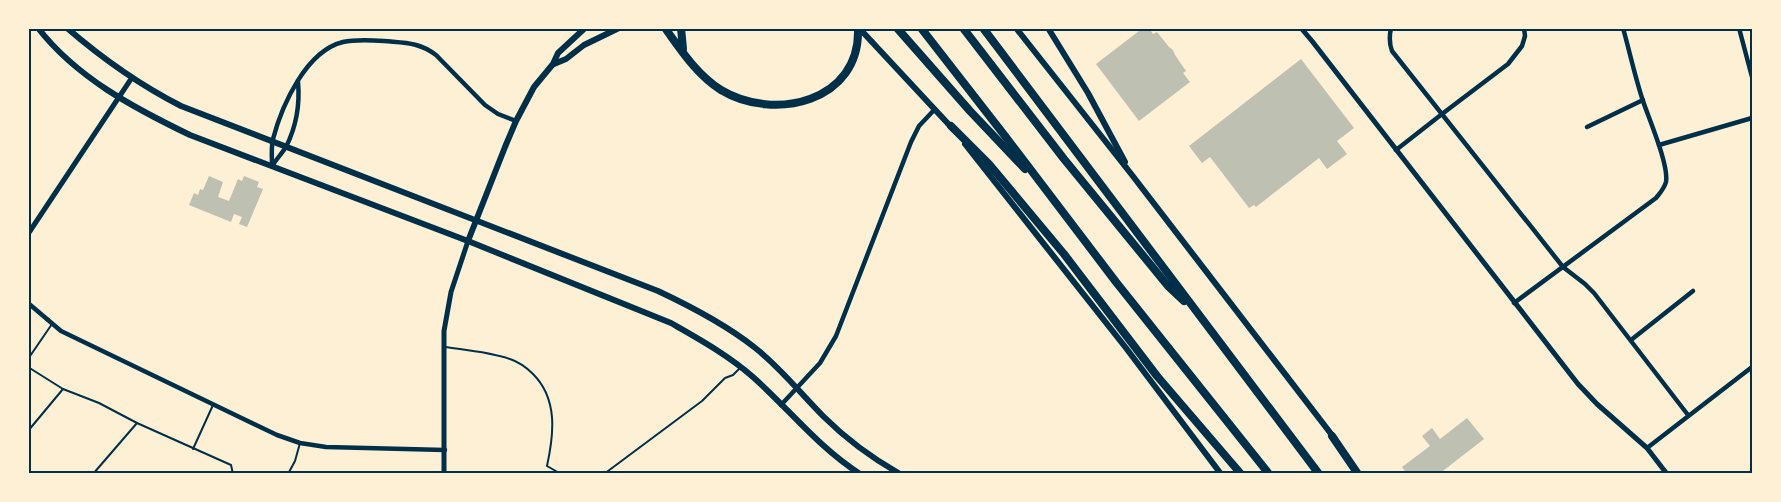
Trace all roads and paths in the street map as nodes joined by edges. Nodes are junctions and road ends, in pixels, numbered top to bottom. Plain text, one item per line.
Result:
1 (38, 28) edge
2 (67, 28) edge
3 (585, 28) edge
4 (619, 28) edge
5 (665, 28) edge
6 (681, 28) edge
7 (859, 28) edge
8 (897, 28) edge
9 (921, 28) edge
10 (963, 28) edge
11 (983, 28) edge
12 (1016, 28) edge
13 (1048, 28) edge
14 (1301, 28) edge
15 (1391, 28) edge
16 (1524, 28) edge
17 (1623, 28) edge
18 (1739, 28) edge
19 (684, 54) junction
20 (554, 64) junction
21 (1752, 77) edge
22 (131, 79) junction
23 (298, 82) junction
24 (118, 98) junction
25 (1642, 100) junction
26 (935, 109) junction
27 (1442, 114) junction
28 (1752, 118) edge
29 (516, 121) junction
30 (951, 126) junction
31 (1587, 127) dead end
32 (273, 141) junction
33 (1659, 146) junction
34 (286, 147) junction
35 (1396, 150) junction
36 (272, 166) junction
37 (1132, 175) junction
38 (1052, 199) junction
39 (476, 220) junction
40 (28, 234) edge
41 (468, 241) junction
42 (1563, 267) junction
43 (1693, 291) dead end
44 (28, 303) edge
45 (1514, 303) junction
46 (1199, 314) junction
47 (52, 324) junction
48 (1631, 340) junction
49 (443, 347) junction
50 (28, 359) edge
51 (28, 367) edge
52 (741, 367) junction
53 (1752, 367) edge
54 (797, 388) junction
55 (63, 389) junction
56 (213, 405) junction
57 (781, 405) junction
58 (1688, 415) junction
59 (137, 423) junction
60 (28, 431) edge
61 (1332, 436) joint
62 (300, 443) junction
63 (1647, 448) junction
64 (193, 449) junction
65 (445, 450) junction
66 (93, 474) edge
67 (233, 474) edge
68 (288, 474) edge
69 (444, 474) edge
70 (561, 474) edge
71 (604, 474) edge
72 (860, 474) edge
73 (900, 474) edge
74 (1221, 474) edge
75 (1241, 474) edge
76 (1269, 474) edge
77 (1319, 474) edge
78 (1359, 474) edge
79 (1667, 474) edge

1 - 24 main road
2 - 22 main road
3 - 20 main road
4 - 20 main road
5 - 19 highway
6 - 19 highway
7 - 19 highway
7 - 26 main road
8 - 38 highway
9 - 38 highway
10 - 46 highway
11 - 46 highway
12 - 37 main road
13 - 37 main road
14 - 35 street
15 - 27 street
16 - 27 street
17 - 25 street
18 - 21 street
20 - 29 main road
22 - 24 street
22 - 32 main road
23 - 29 street
23 - 32 street
23 - 34 street
24 - 36 main road
24 - 40 street
25 - 31 street
25 - 33 street
26 - 30 main road
26 - 54 street
27 - 35 street
27 - 42 street
28 - 33 street
29 - 39 main road
30 - 74 main road
30 - 75 highway
32 - 34 main road
32 - 36 street
33 - 42 street
34 - 36 street
34 - 39 main road
35 - 45 street
36 - 41 main road
37 - 61 main road
38 - 76 highway
39 - 41 main road
39 - 54 main road
41 - 49 street
41 - 52 main road
42 - 45 street
42 - 48 street
43 - 48 street
44 - 47 street
45 - 63 street
46 - 77 highway
47 - 50 lane
47 - 56 street
48 - 58 street
49 - 65 street
49 - 70 lane
51 - 55 lane
52 - 57 main road
52 - 71 lane
53 - 58 street
54 - 57 street
54 - 73 main road
55 - 59 lane
55 - 60 lane
56 - 62 street
56 - 64 lane
57 - 72 main road
58 - 63 street
59 - 64 lane
59 - 66 lane
61 - 78 highway
62 - 65 street
62 - 68 lane
63 - 79 street
64 - 67 lane
65 - 69 street

